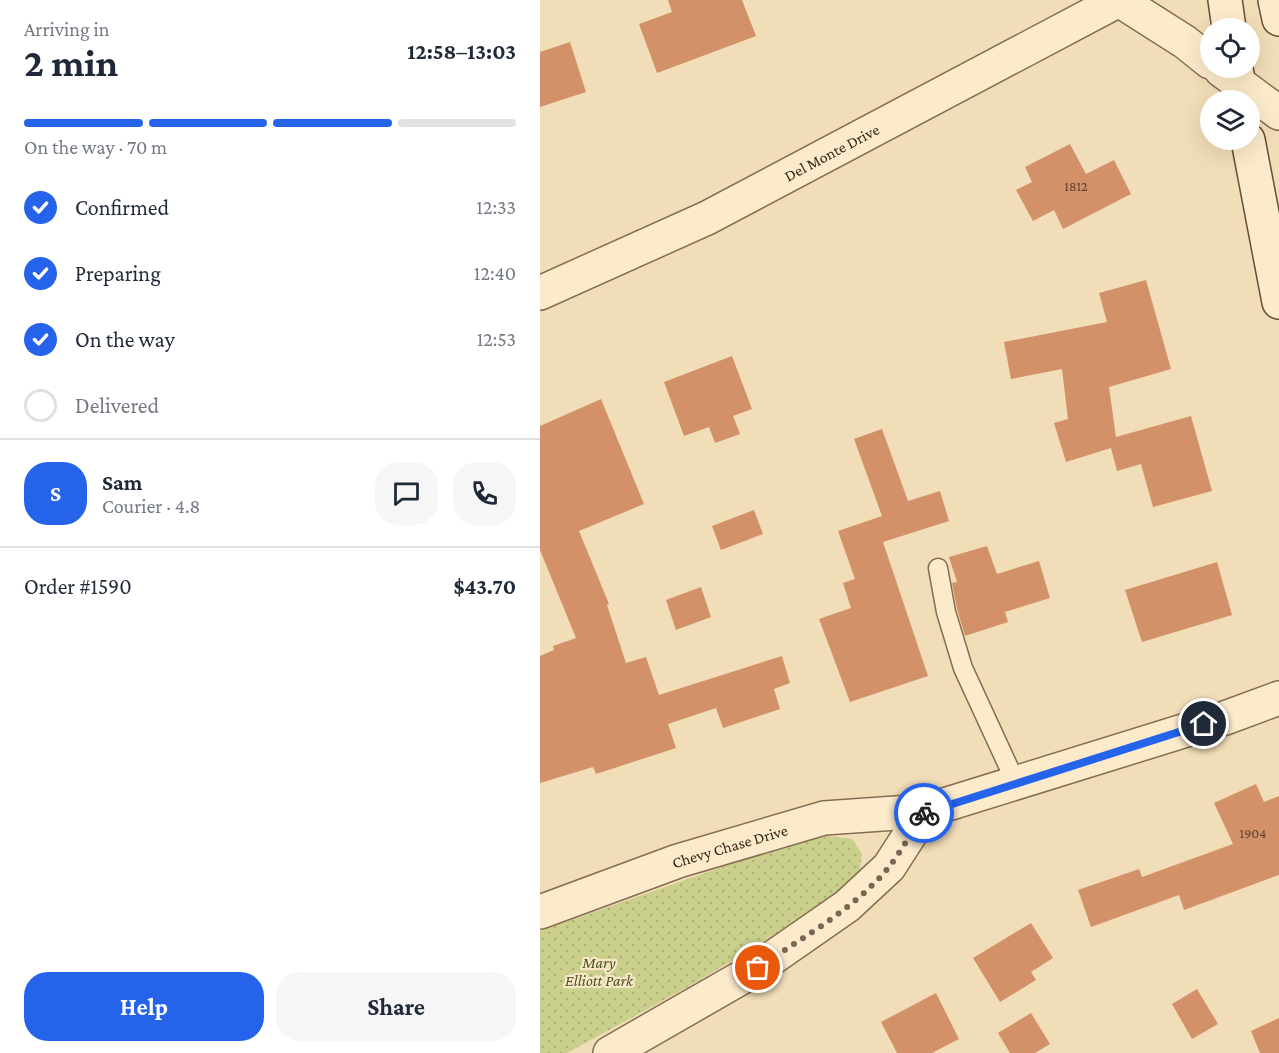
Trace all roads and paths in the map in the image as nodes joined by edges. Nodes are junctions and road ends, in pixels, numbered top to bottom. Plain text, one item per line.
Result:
1 (1119, 0) edge
2 (1225, 0) edge
3 (1275, 0) edge
4 (1228, 18) edge
5 (1279, 19) edge
6 (1200, 54) edge
7 (1233, 80) edge
8 (1279, 113) edge
9 (1250, 150) edge
10 (540, 293) edge
11 (1279, 302) edge
12 (938, 568) dead end
13 (1279, 698) edge
14 (1016, 783) junction
15 (925, 811) junction
16 (540, 912) edge
17 (610, 1053) edge

1 - 6 street, Del Monte Drive
1 - 10 street, Del Monte Drive
2 - 4 street
3 - 5 street
7 - 8 street
9 - 11 street
12 - 14 lane
13 - 14 street, Chevy Chase Drive
14 - 15 street, Chevy Chase Drive
15 - 16 street, Chevy Chase Drive
15 - 17 street

